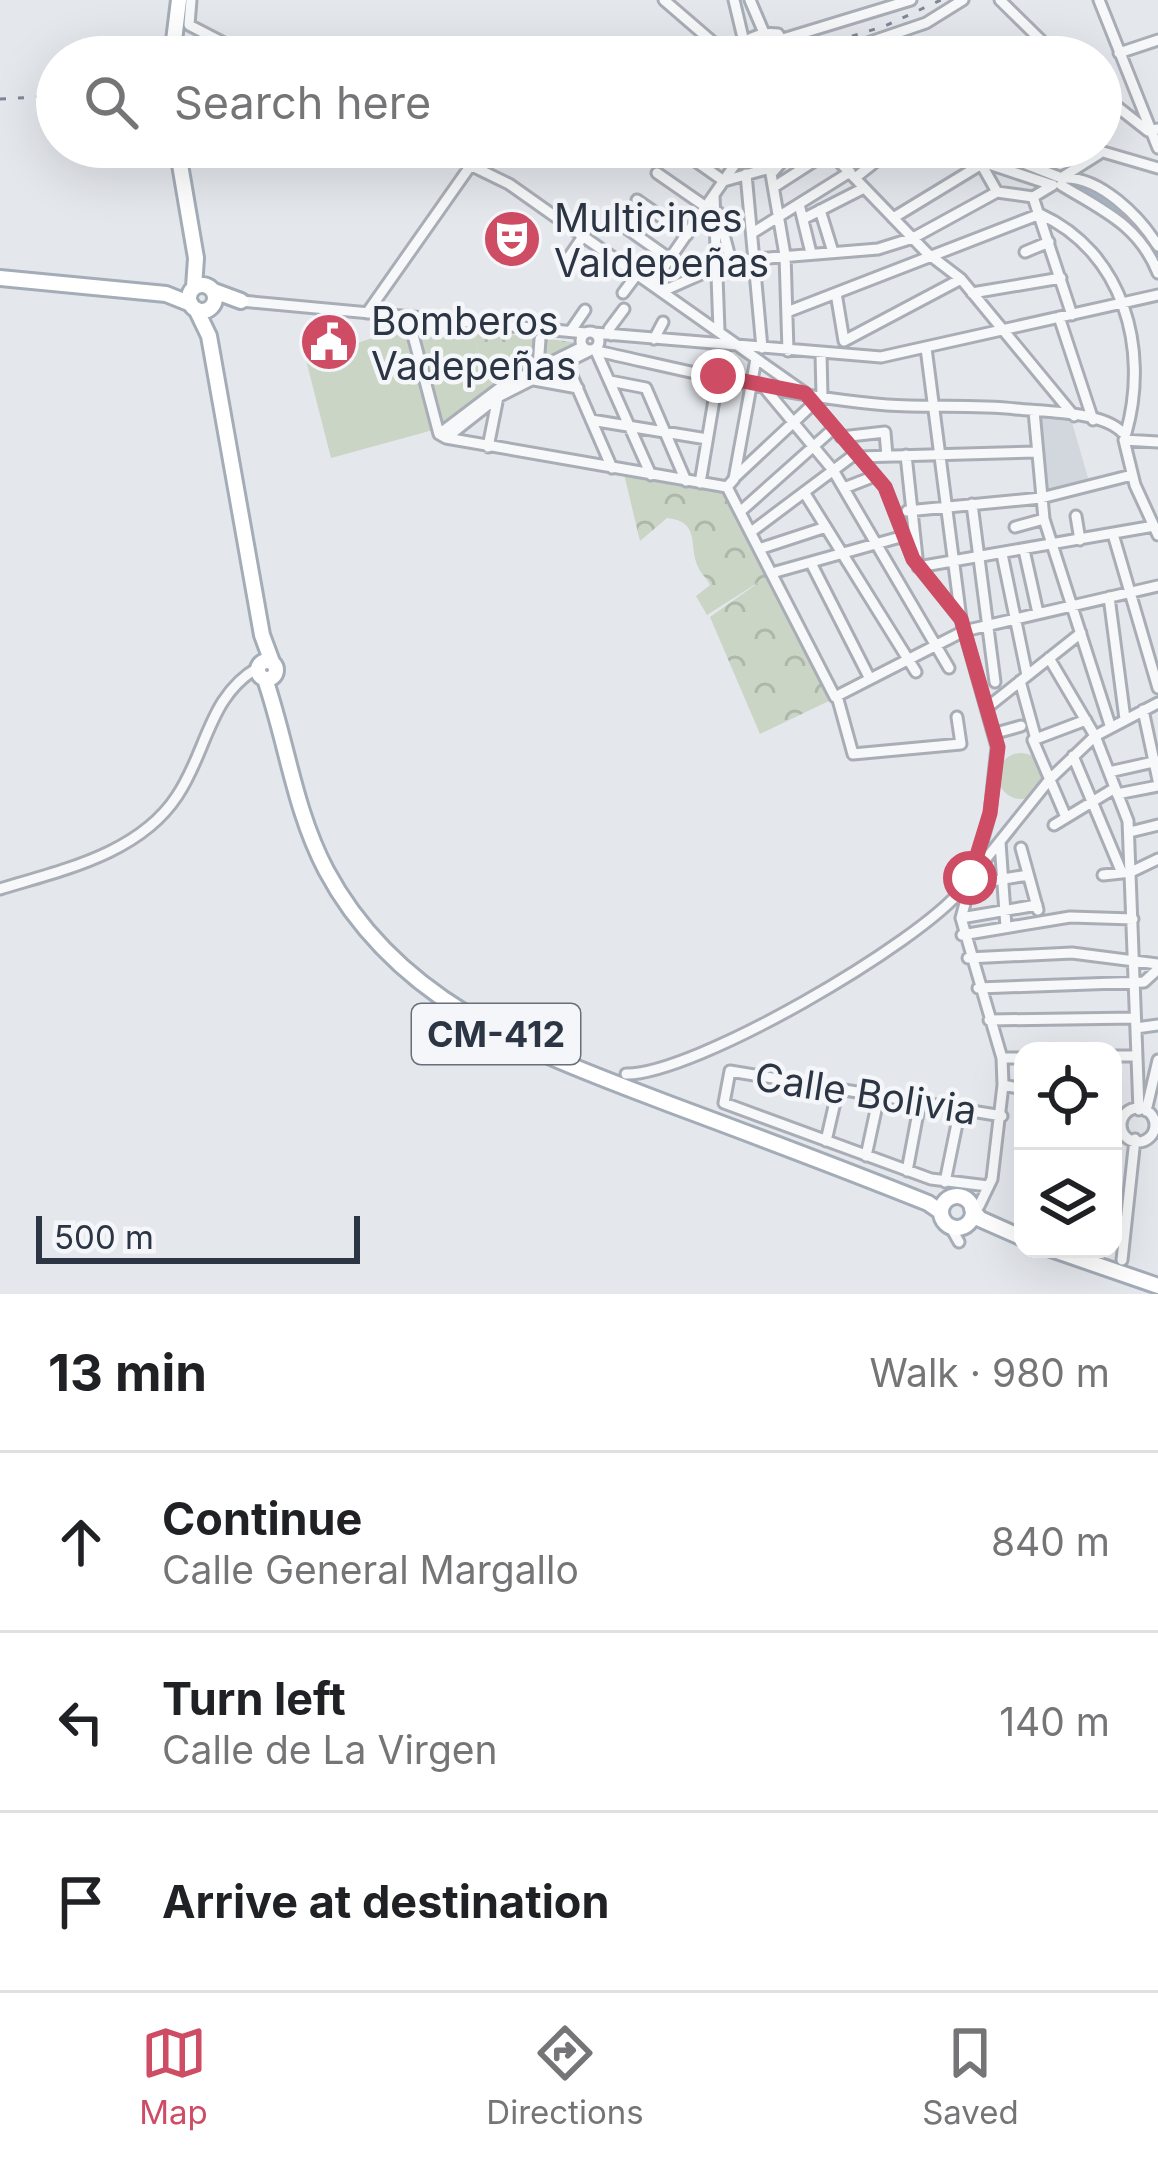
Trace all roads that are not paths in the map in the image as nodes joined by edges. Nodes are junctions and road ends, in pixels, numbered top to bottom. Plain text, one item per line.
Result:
1 (179, 0) edge
2 (191, 0) edge
3 (664, 0) edge
4 (734, 0) edge
5 (911, 0) edge
6 (963, 0) edge
7 (1000, 0) edge
8 (1100, 0) edge
9 (751, 5) edge
10 (738, 12) junction
11 (764, 33) junction
12 (175, 36) edge
13 (209, 36) edge
14 (714, 36) edge
15 (736, 36) edge
16 (759, 36) edge
17 (769, 36) edge
18 (798, 36) edge
19 (891, 36) edge
20 (1037, 36) edge
21 (1113, 36) edge
22 (1158, 40) edge
23 (1122, 51) edge
24 (1122, 65) edge
25 (1122, 105) edge
26 (1133, 111) junction
27 (1153, 130) edge
28 (1158, 148) edge
29 (1122, 159) edge
30 (181, 168) edge
31 (469, 168) edge
32 (477, 168) edge
33 (705, 168) edge
34 (731, 168) edge
35 (763, 168) edge
36 (772, 168) edge
37 (804, 168) edge
38 (847, 168) edge
39 (863, 168) edge
40 (976, 168) edge
41 (984, 168) edge
42 (1009, 168) edge
43 (1030, 168) edge
44 (1079, 168) edge
45 (1158, 168) edge
46 (768, 172) junction
47 (657, 173) dead end
48 (746, 174) junction
49 (853, 175) junction
50 (724, 181) junction
51 (1060, 181) junction
52 (774, 187) junction
53 (864, 188) junction
54 (997, 192) junction
55 (714, 195) junction
56 (1033, 197) junction
57 (842, 199) junction
58 (637, 200) dead end
59 (800, 204) junction
60 (706, 207) junction
61 (820, 210) junction
62 (848, 212) dead end
63 (1040, 214) junction
64 (778, 217) junction
65 (803, 218) junction
66 (893, 218) junction
67 (1158, 222) edge
68 (619, 223) dead end
69 (1147, 229) junction
70 (754, 232) junction
71 (687, 235) junction
72 (584, 236) junction
73 (913, 238) junction
74 (1049, 242) junction
75 (1158, 245) edge
76 (833, 252) junction
77 (1025, 252) dead end
78 (811, 253) junction
79 (785, 255) junction
80 (932, 256) junction
81 (615, 257) junction
82 (754, 257) junction
83 (670, 259) junction
84 (567, 260) dead end
85 (730, 261) junction
86 (716, 265) junction
87 (604, 271) dead end
88 (638, 273) junction
89 (1158, 273) edge
90 (0, 278) edge
91 (1061, 278) junction
92 (961, 279) junction
93 (653, 283) junction
94 (665, 292) junction
95 (623, 293) dead end
96 (836, 293) junction
97 (971, 293) junction
98 (1158, 295) edge
99 (203, 297) junction
100 (241, 301) joint
101 (1123, 304) junction
102 (657, 306) dead end
103 (624, 309) dead end
104 (585, 310) dead end
105 (787, 312) junction
106 (367, 313) junction
107 (1072, 315) junction
108 (408, 316) junction
109 (1059, 317) junction
110 (663, 322) dead end
111 (566, 330) junction
112 (718, 330) junction
113 (999, 331) junction
114 (611, 335) junction
115 (539, 339) dead end
116 (654, 339) junction
117 (677, 340) junction
118 (844, 341) junction
119 (590, 343) junction
120 (741, 346) junction
121 (762, 348) junction
122 (926, 348) junction
123 (788, 351) junction
124 (821, 354) junction
125 (845, 356) junction
126 (756, 359) junction
127 (565, 360) junction
128 (538, 368) junction
129 (674, 368) junction
130 (718, 376) junction
131 (534, 380) junction
132 (610, 381) junction
133 (757, 384) junction
134 (578, 388) junction
135 (805, 393) junction
136 (498, 397) junction
137 (818, 400) junction
138 (934, 406) junction
139 (1034, 411) junction
140 (1074, 416) junction
141 (591, 420) junction
142 (1093, 420) junction
143 (793, 423) junction
144 (630, 427) junction
145 (666, 433) junction
146 (837, 433) junction
147 (1125, 435) junction
148 (442, 436) junction
149 (707, 440) junction
150 (1158, 442) edge
151 (488, 447) junction
152 (813, 448) junction
153 (1037, 452) junction
154 (939, 454) junction
155 (856, 455) junction
156 (906, 455) junction
157 (887, 456) junction
158 (1127, 457) junction
159 (612, 468) junction
160 (833, 470) junction
161 (652, 475) junction
162 (1132, 475) junction
163 (875, 476) junction
164 (686, 481) junction
165 (700, 483) junction
166 (730, 483) junction
167 (844, 488) junction
168 (805, 492) junction
169 (1040, 498) junction
170 (971, 504) junction
171 (947, 507) junction
172 (912, 510) junction
173 (741, 511) junction
174 (896, 512) junction
175 (1076, 516) dead end
176 (1044, 519) junction
177 (1154, 519) edge
178 (826, 527) junction
179 (1015, 527) dead end
180 (751, 532) junction
181 (1113, 534) junction
182 (904, 536) junction
183 (1080, 540) junction
184 (876, 542) junction
185 (1053, 545) junction
186 (759, 549) junction
187 (1024, 550) junction
188 (842, 553) junction
189 (1002, 554) junction
190 (978, 558) junction
191 (811, 562) junction
192 (954, 562) junction
193 (918, 567) junction
194 (772, 574) junction
195 (1158, 586) edge
196 (1127, 593) junction
197 (1109, 597) junction
198 (1072, 605) junction
199 (1038, 614) junction
200 (1015, 619) junction
201 (963, 625) junction
202 (987, 625) junction
203 (1081, 633) junction
204 (938, 648) junction
205 (1048, 658) junction
206 (912, 667) junction
207 (949, 668) dead end
208 (263, 671) junction
209 (1024, 678) junction
210 (879, 680) junction
211 (990, 680) junction
212 (1158, 688) edge
213 (836, 697) junction
214 (1158, 703) edge
215 (989, 706) junction
216 (1143, 710) junction
217 (957, 717) dead end
218 (1125, 719) junction
219 (1086, 720) junction
220 (1111, 725) junction
221 (1021, 726) dead end
222 (996, 733) junction
223 (1095, 736) junction
224 (1035, 740) junction
225 (1073, 756) junction
226 (1156, 761) edge
227 (1109, 772) junction
228 (1050, 779) junction
229 (1158, 783) edge
230 (1116, 791) junction
231 (1091, 799) junction
232 (1065, 815) junction
233 (1054, 825) dead end
234 (1158, 825) edge
235 (1129, 827) junction
236 (1105, 831) junction
237 (1000, 842) junction
238 (1021, 848) dead end
239 (1156, 860) edge
240 (1126, 873) junction
241 (1028, 875) junction
242 (1103, 875) dead end
243 (1158, 877) edge
244 (1003, 880) junction
245 (969, 881) junction
246 (0, 889) edge
247 (1036, 905) junction
248 (1006, 910) junction
249 (961, 917) junction
250 (1133, 919) junction
251 (1041, 922) junction
252 (1006, 927) junction
253 (962, 935) junction
254 (968, 958) junction
255 (1134, 960) junction
256 (1158, 966) edge
257 (1134, 982) junction
258 (977, 988) junction
259 (989, 1020) junction
260 (1136, 1023) junction
261 (1158, 1025) edge
262 (1122, 1056) edge
263 (1136, 1056) junction
264 (1002, 1058) junction
265 (1014, 1058) edge
266 (1158, 1060) edge
267 (626, 1074) dead end
268 (1004, 1085) junction
269 (1014, 1087) edge
270 (838, 1089) junction
271 (879, 1096) junction
272 (920, 1102) junction
273 (1122, 1107) edge
274 (960, 1109) junction
275 (1138, 1110) junction
276 (1002, 1115) junction
277 (1135, 1139) junction
278 (1154, 1140) edge
279 (826, 1141) junction
280 (866, 1156) junction
281 (844, 1171) junction
282 (907, 1171) junction
283 (947, 1190) junction
284 (968, 1209) junction
285 (1014, 1234) edge
286 (1077, 1258) edge
287 (1122, 1260) dead end
288 (1158, 1286) edge

1 - 12 main road
2 - 13 street
3 - 14 street
4 - 10 street
5 - 18 street
6 - 19 street
7 - 20 street
8 - 21 street
9 - 10 street
9 - 11 street
10 - 15 street
11 - 16 street
11 - 17 street
22 - 23 street
24 - 26 street
25 - 26 street
26 - 27 street
27 - 28 street
29 - 45 street
30 - 99 main road, CM-412
31 - 106 street
32 - 72 street
33 - 50 street
34 - 50 street
35 - 46 street
36 - 46 street
37 - 52 street
38 - 49 street
39 - 49 street
40 - 66 street
41 - 54 street
42 - 51 street
43 - 51 street
44 - 51 street
46 - 48 street
46 - 52 street
47 - 60 street
48 - 50 street
48 - 70 street
49 - 53 street
49 - 59 street
50 - 55 street
51 - 56 street
51 - 69 street
51 - 89 street
52 - 64 street
53 - 57 street
53 - 66 street
54 - 56 street
54 - 73 street
55 - 60 street
55 - 85 street
55 - 86 street
56 - 63 street
57 - 61 street
57 - 62 street
58 - 71 street
59 - 64 street
59 - 65 street
60 - 71 street
61 - 65 street
61 - 76 street
63 - 74 street
63 - 80 street
63 - 101 street
64 - 70 street
64 - 79 street
65 - 78 street
66 - 73 street
67 - 69 street
68 - 83 street
69 - 75 street
70 - 82 street
71 - 83 street
72 - 81 street
72 - 84 street
73 - 76 street
73 - 80 street
74 - 77 street
74 - 91 street
76 - 78 street
78 - 79 street
79 - 82 street
79 - 105 street
80 - 92 street
80 - 96 street
81 - 87 street
81 - 88 street
82 - 85 street
82 - 121 street
83 - 93 street
85 - 86 street
86 - 94 street
86 - 112 street
88 - 93 street
88 - 95 street
90 - 99 main road
91 - 97 street
91 - 107 street
92 - 97 street
92 - 118 street
93 - 94 street
94 - 102 street
94 - 112 street
96 - 105 street
96 - 118 street
97 - 113 street
98 - 101 street
99 - 100 main road
99 - 208 main road, CM-412
100 - 106 street
101 - 107 street
101 - 147 street
103 - 114 street
104 - 111 street
105 - 123 street
106 - 108 street
107 - 109 street
108 - 111 street
108 - 148 street
109 - 113 street
109 - 142 street
110 - 116 street
111 - 119 street
112 - 120 street
113 - 122 street
113 - 140 street
114 - 116 street
114 - 119 street
115 - 128 street
116 - 117 street
117 - 120 street
117 - 129 street
118 - 125 street
119 - 127 street
119 - 129 street
119 - 132 street
120 - 121 street
120 - 126 street
121 - 123 street
122 - 125 street
122 - 138 street
123 - 124 street
124 - 125 street
124 - 137 street
126 - 133 street
126 - 135 street
127 - 128 street
127 - 131 street
127 - 134 street
128 - 148 street
129 - 130 street
130 - 133 street
130 - 149 street
131 - 134 street
131 - 136 street
132 - 144 street
132 - 145 street
133 - 135 street
133 - 143 street
133 - 166 street
134 - 141 street
135 - 137 street
136 - 148 street
136 - 151 street
137 - 138 street
137 - 143 street
137 - 146 street
138 - 139 street
138 - 154 street
139 - 140 street
139 - 153 street
140 - 142 street
141 - 144 street
141 - 159 street
142 - 147 street
143 - 152 street
143 - 166 street
144 - 145 street
144 - 161 street
145 - 149 street
145 - 164 street
146 - 152 street
146 - 155 street
146 - 157 street
147 - 150 street
147 - 158 street
148 - 151 street
149 - 165 street
151 - 159 street
152 - 160 street
152 - 173 street
153 - 154 street
153 - 169 street
154 - 156 street
154 - 171 street
155 - 157 street
155 - 160 street
155 - 163 street
156 - 157 street
156 - 172 street
158 - 162 street
158 - 177 street
159 - 161 street
160 - 167 street
160 - 168 street
161 - 164 street
162 - 169 street
162 - 177 street
163 - 167 street
163 - 174 street
164 - 165 street
165 - 166 street
166 - 173 street
167 - 184 street
168 - 178 street
168 - 180 street
169 - 170 street
169 - 176 street
170 - 171 street
170 - 190 street
171 - 172 street
171 - 192 street
172 - 174 street
172 - 193 street
173 - 180 street
174 - 182 street
175 - 183 street
176 - 179 street
176 - 185 street
177 - 181 street
178 - 186 street
178 - 188 street
180 - 186 street
181 - 183 street
181 - 196 street
182 - 184 street
182 - 193 street
183 - 185 street
184 - 188 street
184 - 204 street
185 - 187 street
185 - 198 street
186 - 194 street
187 - 189 street
187 - 199 street
188 - 191 street
188 - 206 street
189 - 190 street
189 - 200 street
190 - 192 street
190 - 202 street
191 - 194 street
191 - 210 street
192 - 193 street
192 - 201 street
193 - 201 street
194 - 213 street
195 - 196 street
196 - 197 street
196 - 212 street
197 - 198 street
197 - 218 street
198 - 199 street
198 - 203 street
199 - 200 street
200 - 202 street
200 - 209 street
201 - 202 street
201 - 204 street
201 - 211 street
202 - 211 street
203 - 205 street
203 - 220 street
204 - 206 street
204 - 207 street
205 - 209 street
205 - 219 street
206 - 210 street
208 - 246 street
208 - 281 main road, CM-412
209 - 215 street
209 - 224 street
210 - 213 street
211 - 215 street
213 - 217 street
214 - 216 street
215 - 222 street
216 - 218 street
216 - 226 street
218 - 220 street
219 - 223 street
219 - 224 street
220 - 223 street
221 - 222 street
222 - 245 street
223 - 225 street
223 - 227 street
224 - 228 street
225 - 228 street
225 - 231 street
226 - 227 street
226 - 229 street
227 - 230 street
228 - 232 street
228 - 237 street
229 - 230 street
230 - 231 street
230 - 235 street
231 - 232 street
231 - 236 street
232 - 233 street
234 - 235 street
235 - 236 street
235 - 240 street
236 - 240 street
237 - 244 street
237 - 245 street
238 - 241 street
239 - 240 street
239 - 243 street
240 - 242 street
240 - 250 street
241 - 244 street
241 - 247 street
244 - 245 street
244 - 248 street
245 - 249 street
245 - 267 street
247 - 248 street
247 - 251 street
248 - 249 street
248 - 252 street
249 - 253 street
250 - 251 street
250 - 255 street
251 - 252 street
252 - 253 street
253 - 254 street
254 - 255 street
254 - 258 street
255 - 256 street
255 - 257 street
256 - 257 street
257 - 258 street
257 - 260 street
258 - 259 street
259 - 260 street
259 - 264 street
260 - 261 street
260 - 263 street
262 - 263 street
263 - 275 street
264 - 265 street
264 - 268 street
266 - 275 street
268 - 269 street
268 - 276 street
270 - 271 street, Calle Bolivia
270 - 279 street
270 - 279 street, Calle Bolivia
271 - 272 street, Calle Bolivia
271 - 280 street
272 - 274 street, Calle Bolivia
272 - 282 street
273 - 275 street
274 - 276 street, Calle Bolivia
274 - 283 street
275 - 277 street
275 - 278 street
276 - 284 street
277 - 278 street
277 - 287 street
279 - 280 street
280 - 282 street
281 - 283 main road, CM-412
281 - 284 main road, CM-412
282 - 283 street
283 - 284 main road
283 - 284 street
284 - 285 main road, CM-412
286 - 288 main road

